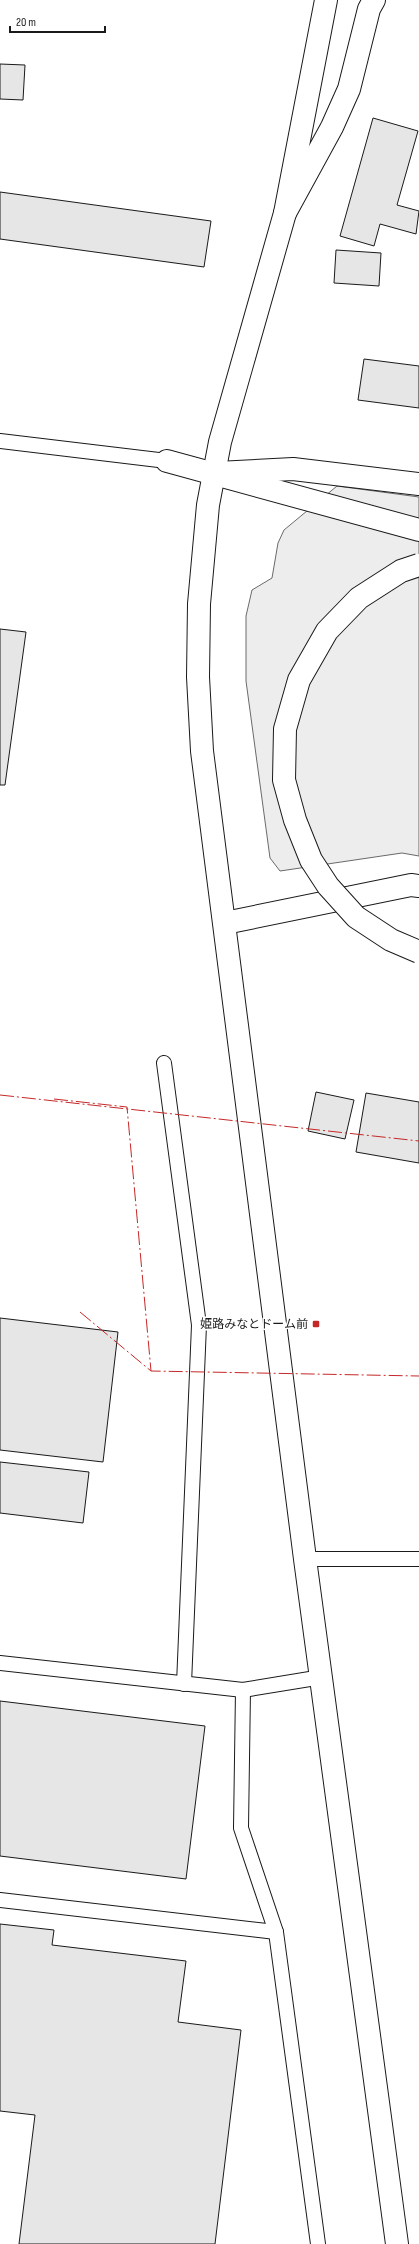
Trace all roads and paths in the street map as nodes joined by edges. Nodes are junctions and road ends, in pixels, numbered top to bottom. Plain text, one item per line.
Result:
1 (326, 0) edge
2 (374, 0) edge
3 (285, 213) junction
4 (0, 441) edge
5 (167, 461) joint
6 (214, 474) junction
7 (419, 484) edge
8 (419, 530) edge
9 (419, 565) edge
10 (419, 886) edge
11 (224, 923) junction
12 (419, 952) edge
13 (164, 1062) dead end
14 (305, 1559) junction
15 (419, 1559) edge
16 (0, 1664) edge
17 (322, 1677) junction
18 (184, 1684) junction
19 (243, 1690) junction
20 (0, 1900) edge
21 (276, 1932) junction
22 (318, 2244) edge
23 (397, 2244) edge

1 - 3 main road
2 - 3 main road
3 - 6 main road
4 - 5 lane
5 - 6 main road
6 - 7 main road
6 - 8 main road
6 - 11 main road
9 - 12 main road, bridge
10 - 11 main road
11 - 14 main road
13 - 18 lane
14 - 15 lane
14 - 17 main road
16 - 18 lane
17 - 19 lane
17 - 23 main road
18 - 19 lane
19 - 21 lane
20 - 21 lane
21 - 22 lane

